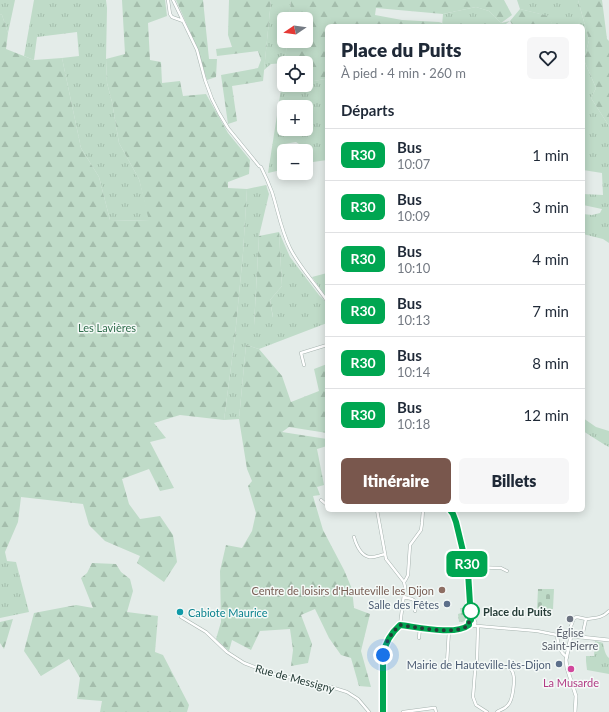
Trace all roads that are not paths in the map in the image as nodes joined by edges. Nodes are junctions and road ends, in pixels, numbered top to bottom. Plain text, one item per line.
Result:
1 (168, 0) edge
2 (173, 0) edge
3 (184, 22) junction
4 (325, 298) edge
5 (325, 346) edge
6 (304, 365) dead end
7 (321, 500) dead end
8 (325, 503) edge
9 (377, 512) edge
10 (423, 512) edge
11 (452, 512) edge
12 (354, 537) dead end
13 (385, 554) junction
14 (468, 567) junction
15 (507, 571) dead end
16 (404, 582) junction
17 (404, 597) junction
18 (415, 611) dead end
19 (609, 611) edge
20 (181, 617) dead end
21 (586, 619) junction
22 (471, 620) junction
23 (400, 625) junction
24 (469, 625) junction
25 (476, 626) junction
26 (420, 627) junction
27 (449, 630) junction
28 (558, 635) junction
29 (566, 636) junction
30 (571, 636) junction
31 (582, 637) junction
32 (419, 638) dead end
33 (609, 640) edge
34 (567, 657) junction
35 (447, 663) dead end
36 (476, 666) junction
37 (369, 712) edge
38 (383, 712) edge
39 (403, 712) edge
40 (436, 712) edge
41 (487, 712) edge
42 (497, 712) edge
43 (575, 712) edge

1 - 3 street
2 - 3 street
3 - 4 street
5 - 6 street
7 - 8 street
9 - 13 street
10 - 16 street
11 - 14 street
12 - 13 street
13 - 16 street
14 - 15 street
14 - 22 street
16 - 17 street
17 - 18 street
17 - 23 street
19 - 21 street
20 - 37 street, Rue de Messigny
21 - 29 street
21 - 31 street
22 - 24 street
22 - 25 street
23 - 26 street
23 - 38 street
24 - 25 street
24 - 27 street
25 - 28 street
25 - 36 street
26 - 27 street
26 - 32 street
27 - 35 street
28 - 29 street
28 - 34 street
29 - 30 street
30 - 31 street
30 - 34 street
31 - 33 street
34 - 43 street
36 - 41 street
36 - 42 street
39 - 40 street

